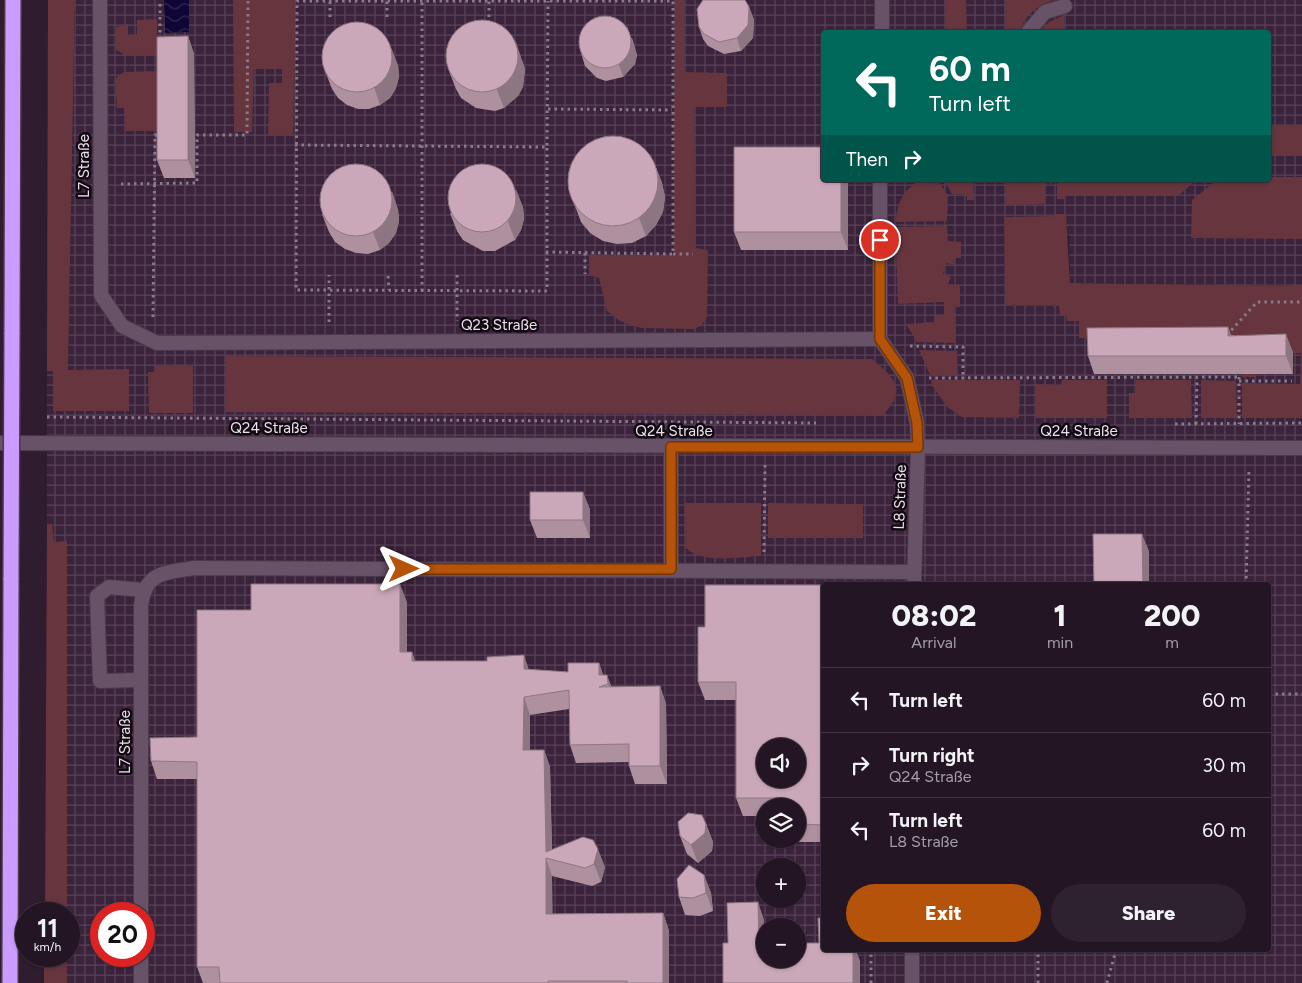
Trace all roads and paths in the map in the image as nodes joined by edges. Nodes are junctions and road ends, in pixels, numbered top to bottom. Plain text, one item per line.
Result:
1 (13, 0) edge
2 (100, 0) edge
3 (160, 0) edge
4 (248, 0) edge
5 (882, 0) edge
6 (297, 1) edge
7 (330, 1) edge
8 (387, 1) edge
9 (422, 1) junction
10 (490, 1) edge
11 (548, 1) junction
12 (1065, 6) dead end
13 (330, 17) dead end
14 (387, 17) dead end
15 (489, 17) dead end
16 (882, 30) edge
17 (1030, 30) edge
18 (160, 45) edge
19 (547, 109) junction
20 (672, 110) junction
21 (160, 126) edge
22 (295, 144) junction
23 (421, 146) junction
24 (547, 147) junction
25 (880, 182) edge
26 (155, 183) junction
27 (101, 184) junction
28 (546, 252) junction
29 (585, 253) junction
30 (672, 254) junction
31 (693, 254) dead end
32 (586, 274) dead end
33 (329, 275) dead end
34 (457, 275) dead end
35 (388, 276) dead end
36 (389, 290) junction
37 (422, 291) junction
38 (330, 292) junction
39 (457, 293) junction
40 (1302, 302) edge
41 (122, 326) joint
42 (329, 327) dead end
43 (457, 328) dead end
44 (152, 341) junction
45 (1220, 342) edge
46 (882, 343) junction
47 (1239, 368) edge
48 (907, 378) junction
49 (963, 378) junction
50 (1196, 378) junction
51 (1239, 379) junction
52 (1292, 381) dead end
53 (47, 417) dead end
54 (766, 422) junction
55 (822, 423) dead end
56 (1302, 423) edge
57 (1167, 424) dead end
58 (1196, 424) junction
59 (1239, 424) junction
60 (0, 443) edge
61 (671, 447) junction
62 (765, 447) junction
63 (918, 447) junction
64 (1250, 447) junction
65 (1302, 448) edge
66 (671, 569) junction
67 (764, 570) junction
68 (914, 579) edge
69 (1246, 582) edge
70 (143, 590) junction
71 (141, 680) junction
72 (1271, 694) edge
73 (1302, 694) edge
74 (141, 902) edge
75 (871, 952) edge
76 (912, 952) edge
77 (1038, 952) edge
78 (1115, 952) edge
79 (141, 967) edge
80 (10, 983) edge
81 (141, 983) edge
82 (871, 983) edge
83 (912, 983) edge
84 (1038, 983) edge
85 (1107, 983) edge

1 - 80 highway, bridge
2 - 27 lane, L7 Straße
3 - 18 path
4 - 26 path
5 - 16 lane
6 - 7 path
6 - 22 path
7 - 8 path
7 - 13 path
8 - 9 path
8 - 14 path
9 - 10 path
9 - 23 path
10 - 11 path
10 - 15 path
11 - 19 path
11 - 20 path
12 - 17 lane
19 - 20 path
19 - 24 path
20 - 30 path
21 - 26 path
22 - 23 path
22 - 38 path
23 - 24 path
23 - 37 path
24 - 28 path
25 - 46 lane
26 - 27 path
26 - 44 path
27 - 41 lane, L7 Straße
28 - 29 path
28 - 39 path
29 - 30 path
29 - 32 path
30 - 31 path
33 - 38 path
34 - 39 path
35 - 36 path
36 - 37 path
36 - 38 path
37 - 39 path
38 - 42 path
39 - 43 path
40 - 45 path
41 - 44 lane, Q23 Straße
44 - 46 lane, Q23 Straße
46 - 48 lane, L8 Straße
46 - 49 path
47 - 51 path
48 - 49 path
48 - 63 lane, L8 Straße
49 - 50 path
50 - 51 path
50 - 58 path
51 - 52 path
51 - 59 path
53 - 54 path
54 - 55 path
54 - 62 path
56 - 59 path
57 - 58 path
58 - 59 path
60 - 61 lane, Q24 Straße
61 - 62 lane, Q24 Straße
61 - 66 lane
62 - 63 lane, Q24 Straße
62 - 67 path
63 - 64 lane, Q24 Straße
63 - 68 lane, L8 Straße
64 - 65 lane, Q24 Straße
64 - 69 path
66 - 67 lane
66 - 70 lane
67 - 68 lane
70 - 71 lane, L7 Straße
70 - 71 lane
71 - 74 lane, L7 Straße
72 - 73 path
75 - 82 path
76 - 83 lane
77 - 84 path
78 - 85 path
79 - 81 lane

